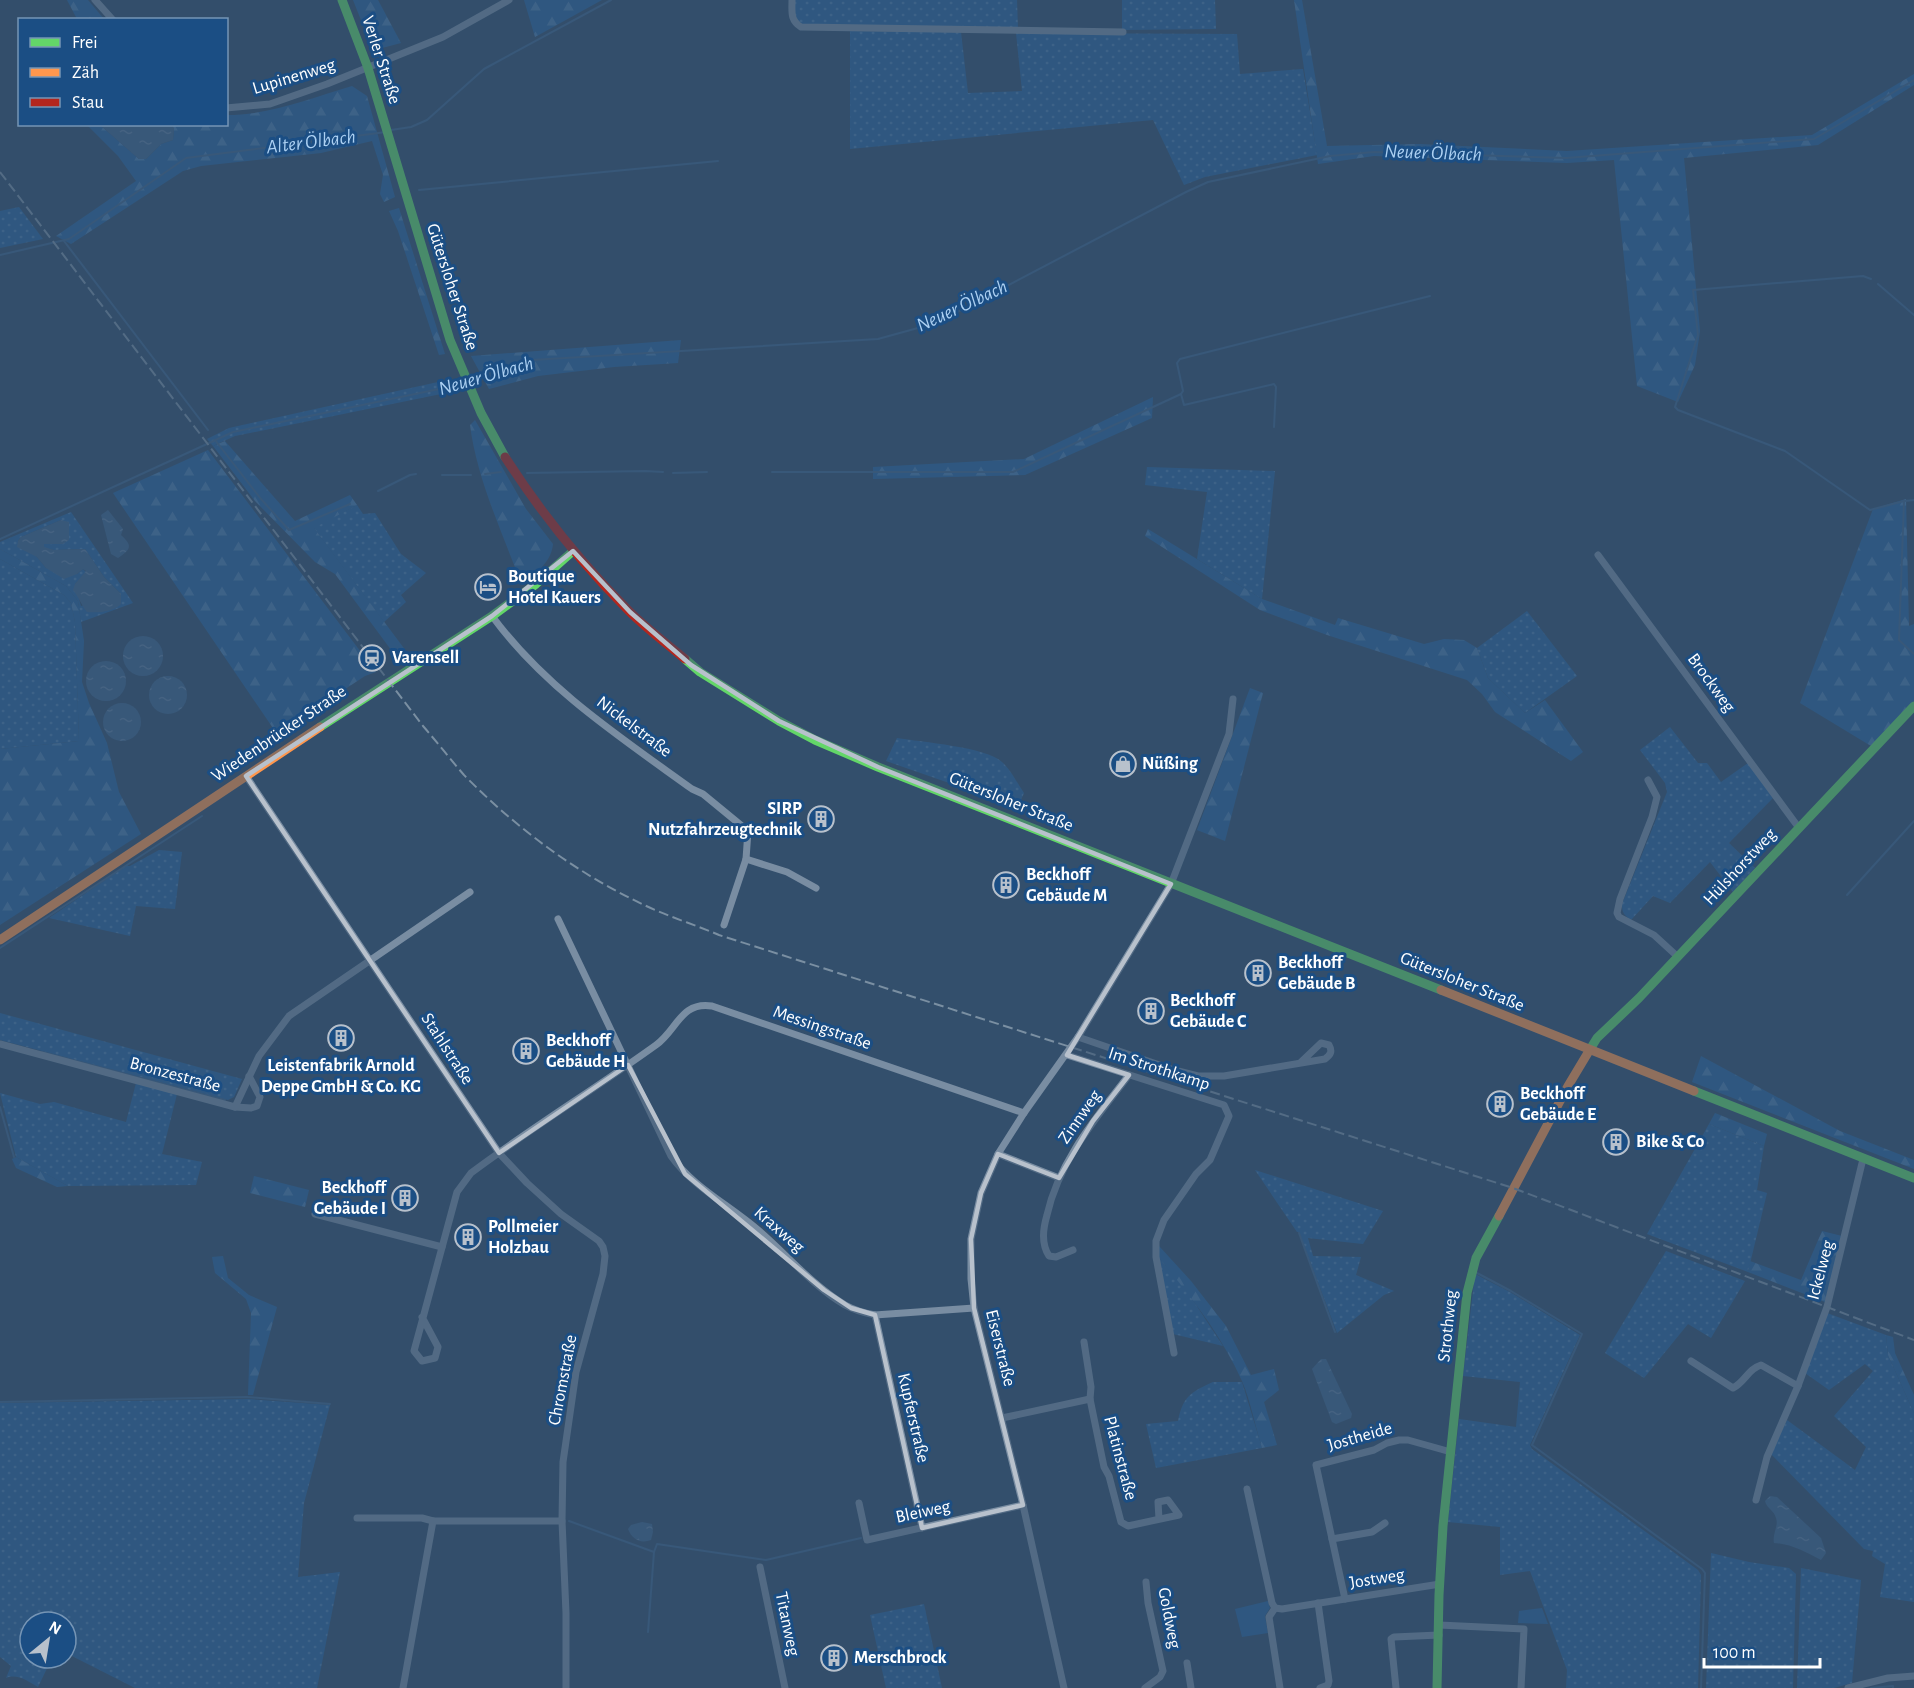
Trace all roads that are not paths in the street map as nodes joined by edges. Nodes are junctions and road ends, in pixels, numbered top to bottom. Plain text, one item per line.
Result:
1 (95, 0) edge
2 (342, 0) edge
3 (509, 0) edge
4 (792, 0) edge
5 (111, 18) edge
6 (1123, 32) dead end
7 (368, 68) junction
8 (228, 108) edge
9 (388, 136) joint
10 (573, 551) junction
11 (1598, 555) dead end
12 (492, 616) junction
13 (1233, 699) dead end
14 (1914, 706) edge
15 (246, 776) junction
16 (1648, 780) dead end
17 (1799, 828) junction
18 (746, 859) junction
19 (1171, 884) junction
20 (816, 888) dead end
21 (470, 892) dead end
22 (558, 919) dead end
23 (724, 925) dead end
24 (0, 940) edge
25 (1678, 957) junction
26 (370, 961) junction
27 (1078, 1037) junction
28 (0, 1044) edge
29 (1590, 1050) junction
30 (1067, 1055) junction
31 (1300, 1063) dead end
32 (628, 1065) junction
33 (1129, 1075) junction
34 (249, 1076) junction
35 (235, 1107) junction
36 (1024, 1113) junction
37 (499, 1153) junction
38 (998, 1154) junction
39 (1863, 1159) junction
40 (1059, 1178) junction
41 (1914, 1178) edge
42 (315, 1214) dead end
43 (442, 1247) junction
44 (603, 1247) joint
45 (1073, 1250) dead end
46 (974, 1308) junction
47 (875, 1315) junction
48 (422, 1317) junction
49 (1084, 1342) dead end
50 (1174, 1353) dead end
51 (1691, 1361) dead end
52 (1798, 1386) junction
53 (1090, 1399) junction
54 (1002, 1418) junction
55 (1451, 1452) junction
56 (1247, 1490) dead end
57 (1756, 1500) dead end
58 (859, 1503) dead end
59 (1023, 1505) junction
60 (357, 1518) dead end
61 (1159, 1520) dead end
62 (432, 1521) junction
63 (562, 1521) junction
64 (1385, 1523) dead end
65 (922, 1528) junction
66 (1332, 1539) junction
67 (760, 1567) dead end
68 (1146, 1582) dead end
69 (1440, 1584) junction
70 (1345, 1599) junction
71 (1318, 1603) junction
72 (1275, 1608) junction
73 (1439, 1625) junction
74 (1438, 1635) junction
75 (1187, 1663) dead end
76 (1914, 1676) edge
77 (403, 1688) edge
78 (566, 1688) edge
79 (785, 1688) edge
80 (1064, 1688) edge
81 (1145, 1688) edge
82 (1191, 1688) edge
83 (1280, 1688) edge
84 (1320, 1688) edge
85 (1396, 1688) edge
86 (1437, 1688) edge
87 (1521, 1688) edge
88 (1848, 1688) edge

1 - 5 street
2 - 7 main road, Verler Straße
3 - 7 street, Lupinenweg
4 - 6 street
7 - 8 street, Lupinenweg
7 - 9 main road, Verler Straße
9 - 10 main road, Gütersloher Straße
10 - 12 main road, Wiedenbrücker Straße
10 - 19 main road, Gütersloher Straße
11 - 17 street, Brockweg
12 - 15 main road, Wiedenbrücker Straße
12 - 18 street, Nickelstraße
13 - 19 street, Eiserstraße
14 - 17 main road, Hülshorstweg
15 - 24 main road, Wiedenbrücker Straße
15 - 26 street, Stahlstraße
16 - 25 street
17 - 25 main road, Hülshorstweg
18 - 20 street
18 - 23 street, Nickelstraße
19 - 27 street, Eiserstraße
19 - 29 main road, Gütersloher Straße
21 - 26 street
22 - 32 street
25 - 29 main road, Hülshorstweg
26 - 34 street, Bronzestraße
26 - 37 street, Stahlstraße
27 - 30 street, Eiserstraße
27 - 31 street
28 - 35 street, Bronzestraße
29 - 39 main road, Gütersloher Straße
29 - 55 main road, Strothweg
30 - 33 street, Im Strothkamp
30 - 36 street, Eiserstraße
32 - 36 street, Messingstraße
32 - 37 street, Messingstraße
32 - 47 street, Kraxweg
33 - 40 street, Zinnweg
33 - 50 street, Im Strothkamp
34 - 35 street, Bronzestraße
34 - 35 street, Bronzestraße
36 - 38 street, Eiserstraße
37 - 43 street
37 - 44 street, Stahlstraße
38 - 40 street
38 - 46 street, Eiserstraße
39 - 41 main road, Gütersloher Straße
39 - 52 street, Ickelweg
40 - 45 street, Zinnweg
42 - 43 street
43 - 48 street
44 - 63 street, Chromstraße
46 - 47 street, Kraxweg
46 - 54 street, Eiserstraße
47 - 65 street, Kupferstraße
48 - 48 street
49 - 53 street, Platinstraße
51 - 52 street
52 - 57 street, Ickelweg
53 - 54 street, Platinstraße
53 - 61 street, Platinstraße
54 - 59 street, Eiserstraße
55 - 66 street, Jostheide
55 - 69 main road, Strothweg
56 - 72 street
58 - 65 street, Bleiweg
59 - 65 street, Bleiweg
59 - 80 street, Eiserstraße
60 - 62 street
62 - 63 street
62 - 77 street
63 - 78 street, Chromstraße
64 - 66 street
66 - 70 street, Jostheide
67 - 79 street, Titanweg
68 - 81 street, Goldweg
69 - 70 street, Jostweg
69 - 73 main road, Strothweg
70 - 71 street, Jostweg
71 - 72 street, Jostweg
71 - 84 street
72 - 83 street
73 - 74 main road, Strothweg
73 - 87 street
74 - 85 street
74 - 86 main road, Strothweg
75 - 82 street
76 - 88 street

